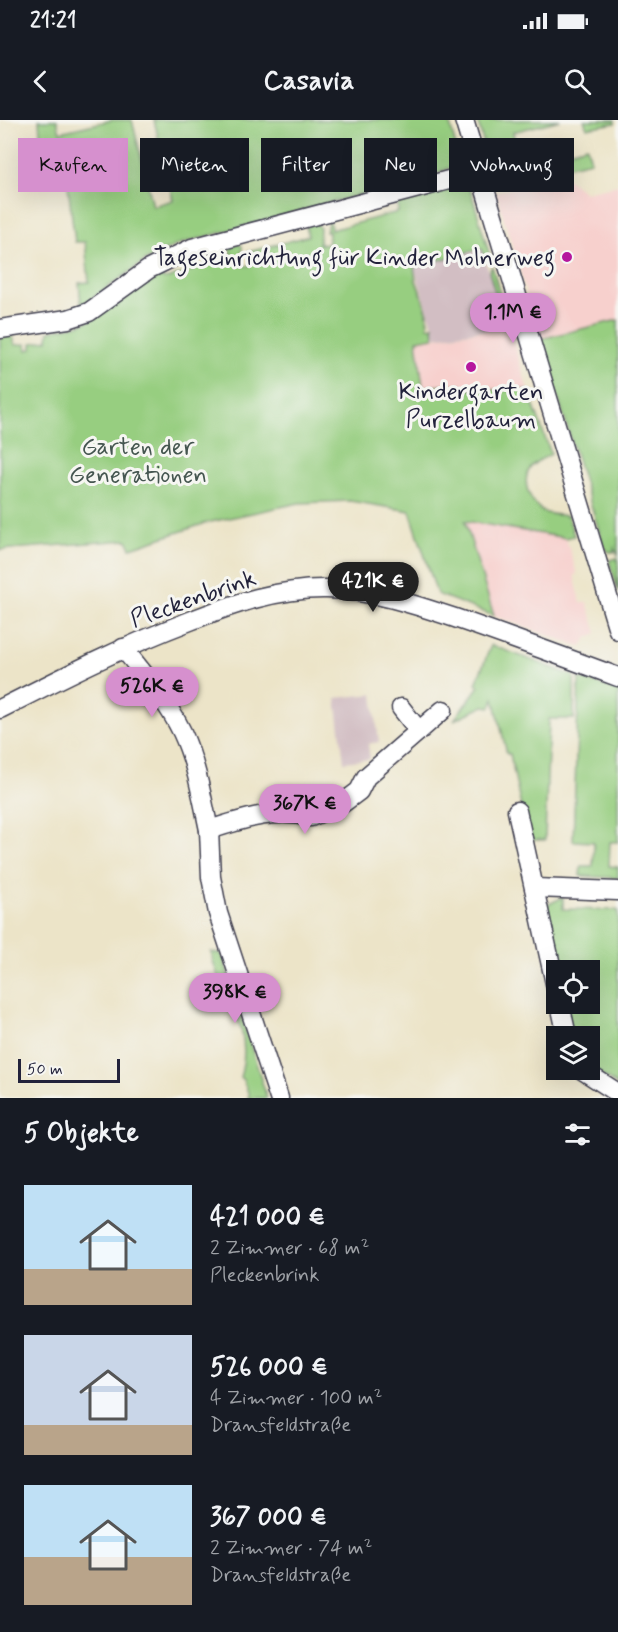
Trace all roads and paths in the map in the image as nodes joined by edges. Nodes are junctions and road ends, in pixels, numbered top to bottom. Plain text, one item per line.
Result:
1 (464, 120) edge
2 (469, 138) edge
3 (449, 180) edge
4 (485, 192) edge
5 (0, 329) edge
6 (618, 630) edge
7 (123, 648) junction
8 (618, 676) edge
9 (401, 708) dead end
10 (0, 709) edge
11 (443, 710) dead end
12 (419, 731) junction
13 (516, 811) dead end
14 (209, 830) junction
15 (535, 888) junction
16 (618, 891) edge
17 (550, 960) edge
18 (598, 1080) edge
19 (618, 1093) edge
20 (279, 1098) edge

1 - 2 street
3 - 5 street
4 - 6 street
7 - 8 street, Pleckenbrink
7 - 10 street, Pleckenbrink
7 - 14 street
9 - 12 street
11 - 12 street
12 - 14 street
13 - 15 street
14 - 20 street
15 - 16 street
15 - 17 street
18 - 19 street

